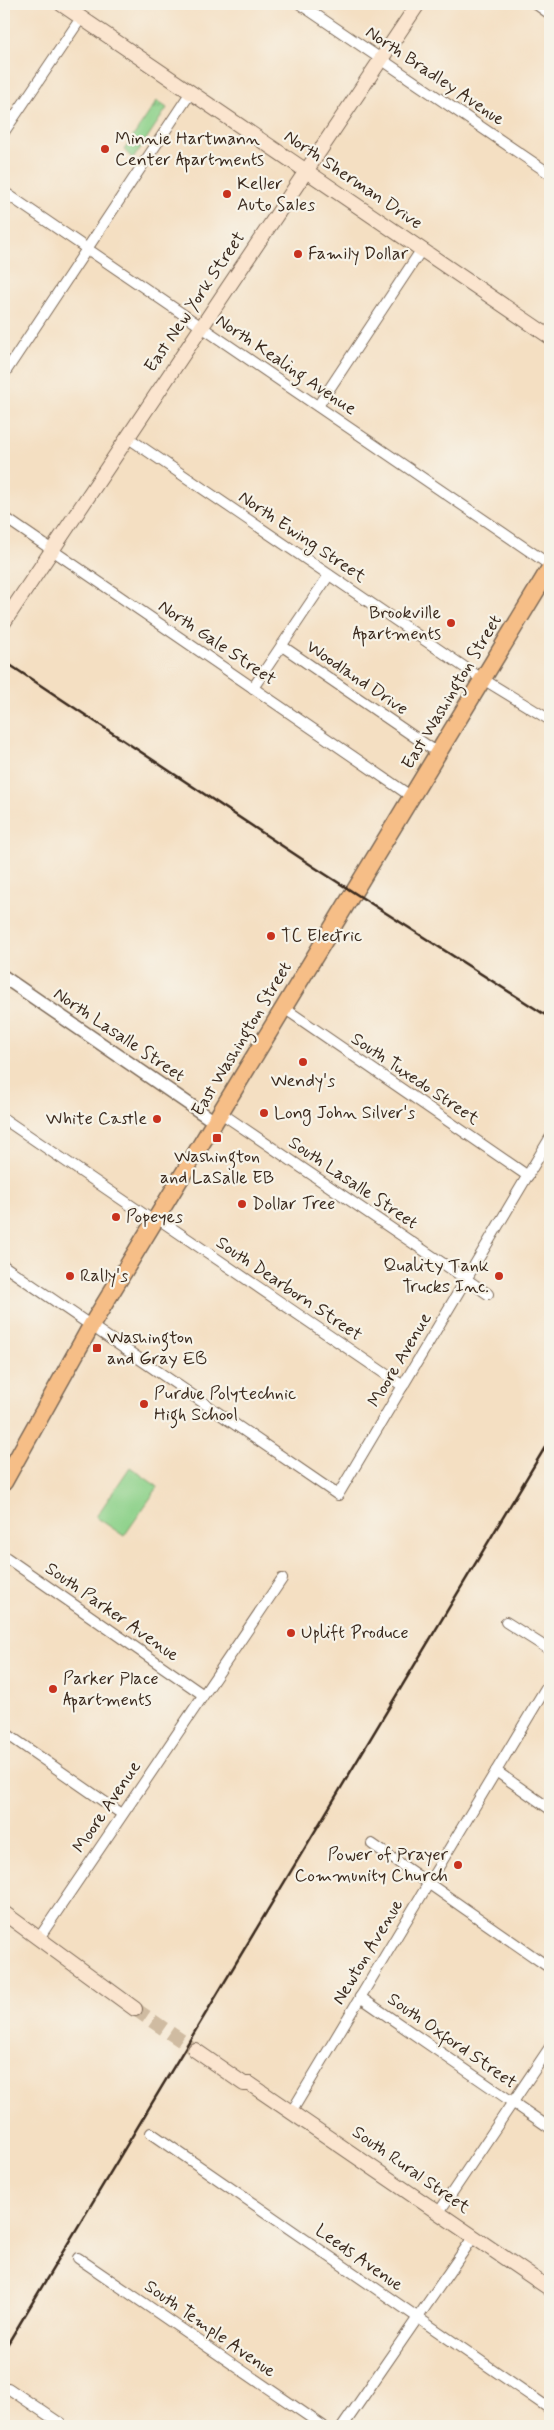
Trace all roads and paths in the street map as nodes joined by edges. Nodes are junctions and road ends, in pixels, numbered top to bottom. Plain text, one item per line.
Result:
1 (60, 4) edge
2 (300, 4) edge
3 (418, 4) edge
4 (536, 4) edge
5 (550, 14) edge
6 (81, 18) junction
7 (381, 58) junction
8 (191, 92) junction
9 (4, 132) edge
10 (305, 170) junction
11 (550, 174) edge
12 (4, 192) edge
13 (88, 248) junction
14 (422, 249) junction
15 (201, 326) junction
16 (550, 337) edge
17 (4, 374) edge
18 (318, 406) junction
19 (128, 438) junction
20 (4, 517) edge
21 (52, 550) junction
22 (550, 566) edge
23 (329, 575) junction
24 (4, 622) edge
25 (282, 646) junction
26 (483, 680) junction
27 (253, 688) junction
28 (550, 720) edge
29 (438, 753) junction
30 (412, 797) junction
31 (4, 978) edge
32 (284, 1008) junction
33 (218, 1117) junction
34 (4, 1119) edge
35 (550, 1138) edge
36 (528, 1176) junction
37 (156, 1220) junction
38 (4, 1266) edge
39 (466, 1280) junction
40 (488, 1294) dead end
41 (92, 1326) junction
42 (403, 1386) junction
43 (8, 1464) edge
44 (4, 1482) edge
45 (4, 1556) edge
46 (282, 1579) dead end
47 (506, 1622) dead end
48 (550, 1650) edge
49 (550, 1681) edge
50 (202, 1694) junction
51 (4, 1732) edge
52 (496, 1771) junction
53 (550, 1809) edge
54 (122, 1814) junction
55 (372, 1844) dead end
56 (428, 1883) junction
57 (4, 1913) edge
58 (39, 1938) junction
59 (550, 1968) edge
60 (360, 1997) junction
61 (138, 2006) tunnel mouth
62 (197, 2047) tunnel mouth
63 (550, 2047) edge
64 (513, 2103) junction
65 (292, 2111) junction
66 (550, 2128) edge
67 (150, 2133) dead end
68 (439, 2212) junction
69 (474, 2236) junction
70 (78, 2258) dead end
71 (550, 2289) edge
72 (417, 2318) junction
73 (8, 2388) dead end
74 (550, 2409) edge
75 (64, 2426) edge
76 (323, 2426) edge
77 (343, 2426) edge

1 - 6 main road, North Sherman Drive
2 - 7 street, North Bradley Avenue
3 - 7 main road, East New York Street
4 - 5 street
6 - 8 main road, North Sherman Drive
6 - 9 street
7 - 10 main road, East New York Street
7 - 11 street, North Bradley Avenue
8 - 10 main road, North Sherman Drive
8 - 13 street
10 - 14 main road, North Sherman Drive
10 - 15 main road, East New York Street
12 - 13 street, North Kealing Avenue
13 - 15 street, North Kealing Avenue
13 - 17 street
14 - 16 main road, North Sherman Drive
14 - 18 street
15 - 18 street, North Kealing Avenue
15 - 19 main road, East New York Street
18 - 22 street, North Kealing Avenue
19 - 21 main road, East New York Street
19 - 23 street, North Ewing Street
20 - 21 street, North Gale Street
21 - 24 main road, East New York Street
21 - 27 street, North Gale Street
22 - 26 main road, East Washington Street
23 - 25 street
23 - 26 street, North Ewing Street
25 - 27 street
25 - 29 street, Woodland Drive
26 - 28 street, North Ewing Street
26 - 29 main road, East Washington Street
27 - 30 street, North Gale Street
29 - 30 main road, East Washington Street
30 - 32 main road, East Washington Street
31 - 33 street, North Lasalle Street
32 - 33 main road, East Washington Street
32 - 36 street, South Tuxedo Street
33 - 37 main road, East Washington Street
33 - 39 street, South Lasalle Street
34 - 37 street, South Dearborn Street
35 - 36 street, Moore Avenue
36 - 39 street, Moore Avenue
37 - 41 main road, East Washington Street
37 - 42 street, South Dearborn Street
38 - 41 street
39 - 40 street, South Lasalle Street
39 - 42 street, Moore Avenue
41 - 42 street, Moore Avenue
41 - 43 main road, East Washington Street
43 - 44 main road, East Washington Street
45 - 50 street, South Parker Avenue
46 - 50 street, Moore Avenue
47 - 48 street
49 - 52 street, Newton Avenue
50 - 54 street, Moore Avenue
51 - 54 street
52 - 53 street
52 - 56 street, Newton Avenue
54 - 58 street, Moore Avenue
55 - 56 street
56 - 59 street
56 - 60 street, Newton Avenue
57 - 58 main road
58 - 61 main road
60 - 64 street, South Oxford Street
60 - 65 street, Newton Avenue
62 - 65 main road, South Rural Street
63 - 64 street
64 - 66 street, South Oxford Street
64 - 68 street
65 - 68 main road, South Rural Street
67 - 72 street, Leeds Avenue
68 - 69 main road, South Rural Street
69 - 71 main road, South Rural Street
69 - 72 street
70 - 76 street, South Temple Avenue
72 - 74 street, Leeds Avenue
72 - 77 street
73 - 75 street

